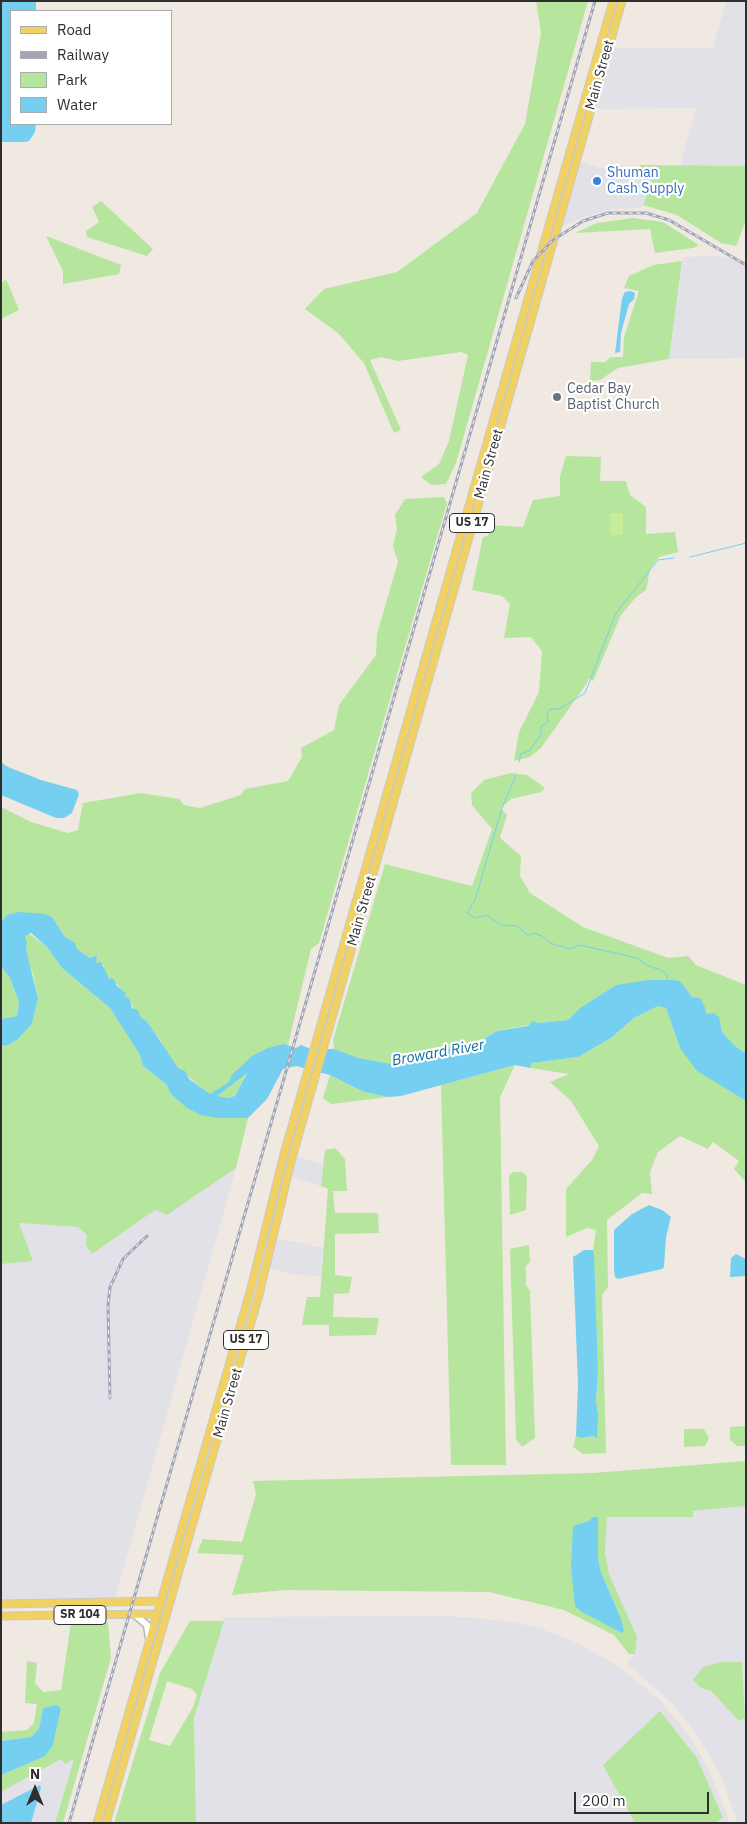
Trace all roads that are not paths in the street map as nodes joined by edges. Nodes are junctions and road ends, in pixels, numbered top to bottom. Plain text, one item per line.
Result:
1 (613, 1) edge
2 (622, 1) edge
3 (401, 742) junction
4 (403, 769) junction
5 (391, 779) junction
6 (161, 1601) junction
7 (170, 1601) junction
8 (1, 1604) edge
9 (133, 1614) junction
10 (158, 1614) junction
11 (167, 1614) junction
12 (1, 1616) edge
13 (149, 1644) junction
14 (97, 1823) edge
15 (106, 1823) edge

1 - 3 main road, Main Street / US 17
2 - 4 main road, Main Street / US 17
3 - 4 main road
3 - 5 main road, Main Street / US 17
4 - 5 main road
4 - 7 main road, Main Street / US 17
5 - 6 main road, Main Street / US 17
6 - 7 main road, SR 104
6 - 8 main road, SR 104
6 - 10 main road, Main Street / US 17
7 - 11 main road, Main Street / US 17
9 - 10 main road, SR 104
9 - 12 main road, SR 104
9 - 13 main road
10 - 11 main road, SR 104
10 - 13 main road, Main Street / US 17
11 - 15 main road, Main Street / US 17
13 - 14 main road, Main Street / US 17

